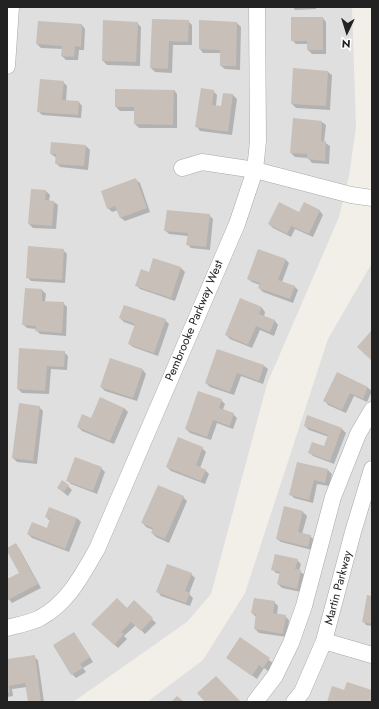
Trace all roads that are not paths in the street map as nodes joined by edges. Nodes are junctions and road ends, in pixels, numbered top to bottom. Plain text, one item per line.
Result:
1 (11, 7) edge
2 (258, 7) edge
3 (7, 66) edge
4 (182, 168) dead end
5 (255, 170) junction
6 (372, 198) edge
7 (372, 410) edge
8 (372, 470) edge
9 (7, 628) edge
10 (324, 641) junction
11 (372, 655) edge
12 (255, 702) edge
13 (294, 702) edge

1 - 3 street
2 - 5 street, Pembrooke Parkway West
4 - 5 street
5 - 6 street
5 - 9 street, Pembrooke Parkway West
7 - 12 street
8 - 10 street, Martin Parkway
10 - 11 street
10 - 13 street, Martin Parkway

